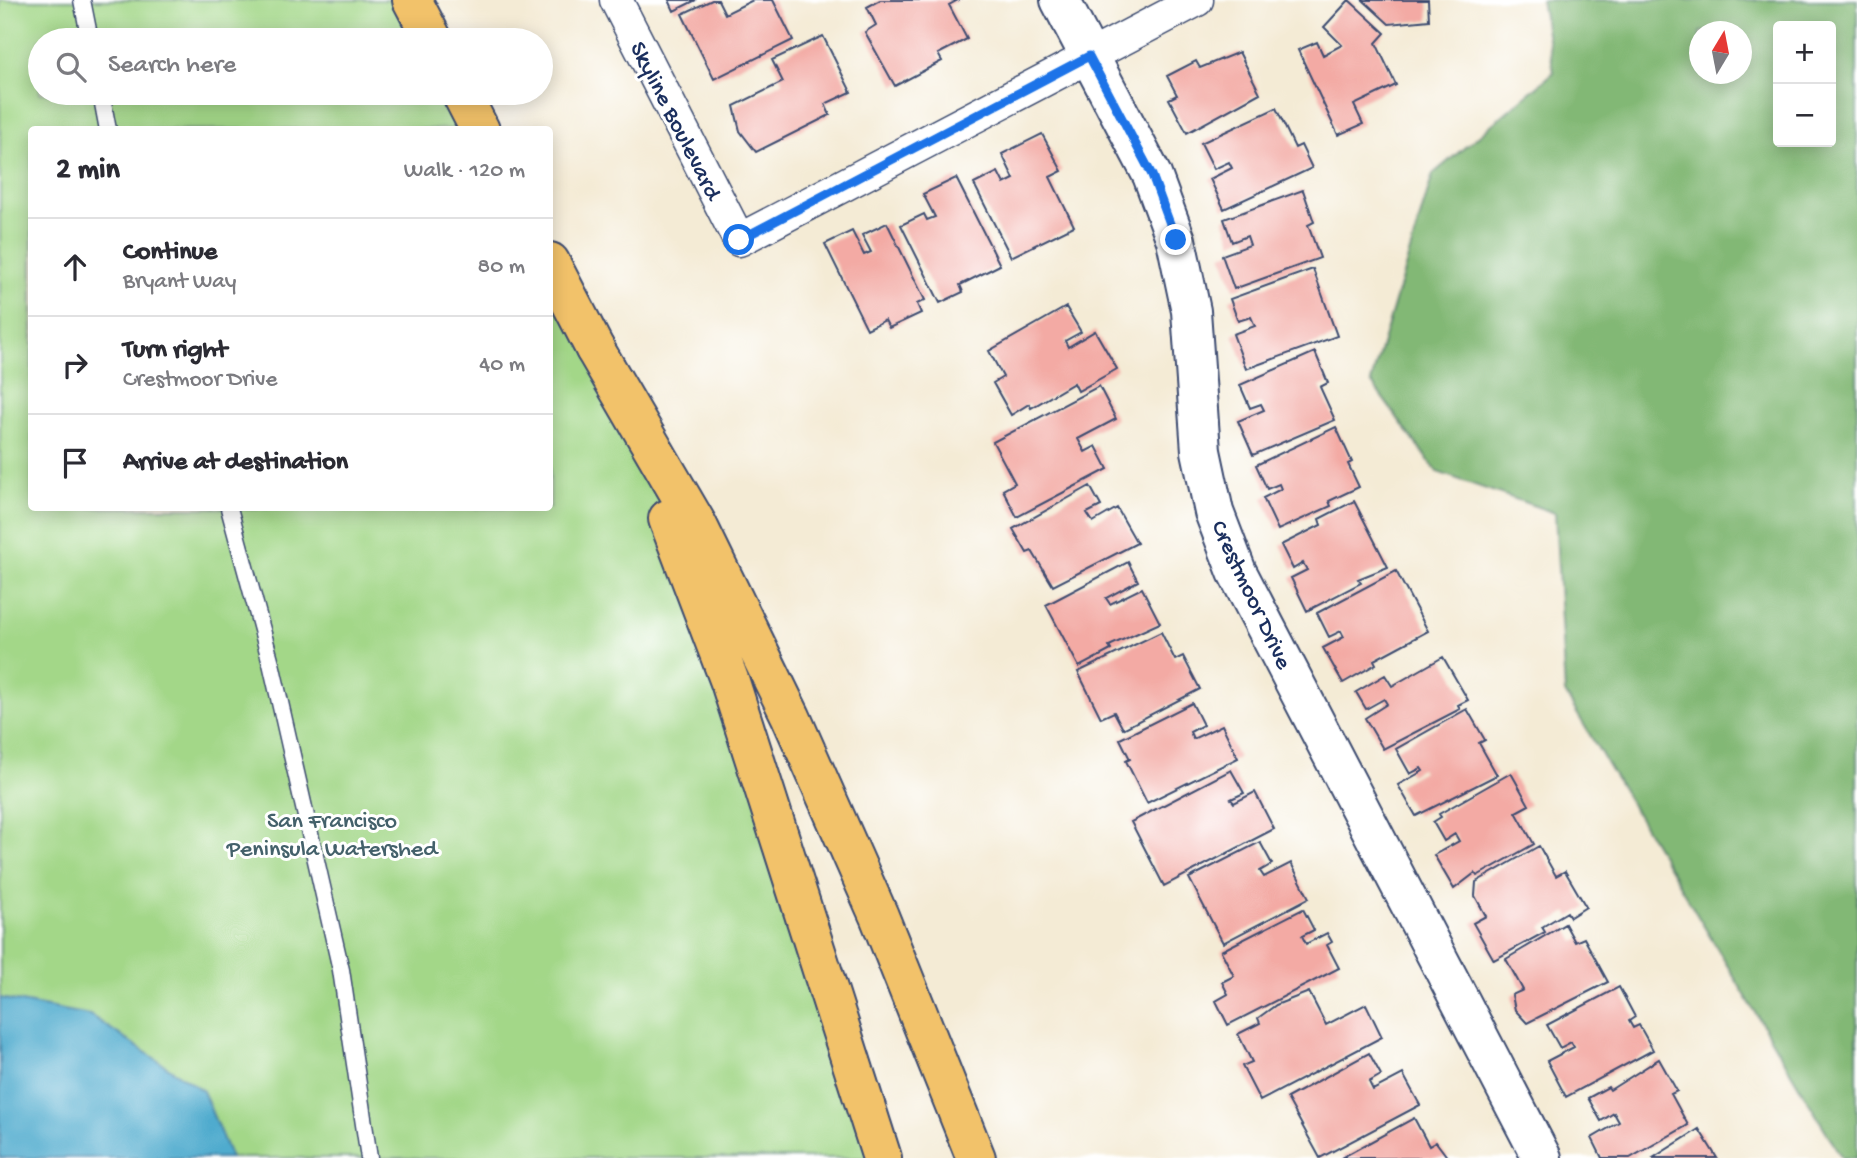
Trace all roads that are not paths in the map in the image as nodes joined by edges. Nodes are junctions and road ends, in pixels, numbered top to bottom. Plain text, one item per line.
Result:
1 (82, 0) edge
2 (412, 0) edge
3 (616, 0) edge
4 (1060, 0) edge
5 (1197, 0) edge
6 (88, 28) edge
7 (427, 28) edge
8 (1089, 56) junction
9 (103, 105) edge
10 (467, 105) edge
11 (107, 126) edge
12 (478, 126) edge
13 (553, 268) edge
14 (595, 349) junction
15 (230, 511) edge
16 (369, 1158) edge
17 (882, 1158) edge
18 (976, 1158) edge
19 (1542, 1158) edge

1 - 6 lane
2 - 7 main road
3 - 8 street, Skyline Boulevard
4 - 8 street, Crestmoor Drive
5 - 8 street
8 - 19 street, Crestmoor Drive
9 - 11 lane
10 - 12 main road
13 - 14 main road
14 - 17 main road
14 - 18 main road
15 - 16 lane

